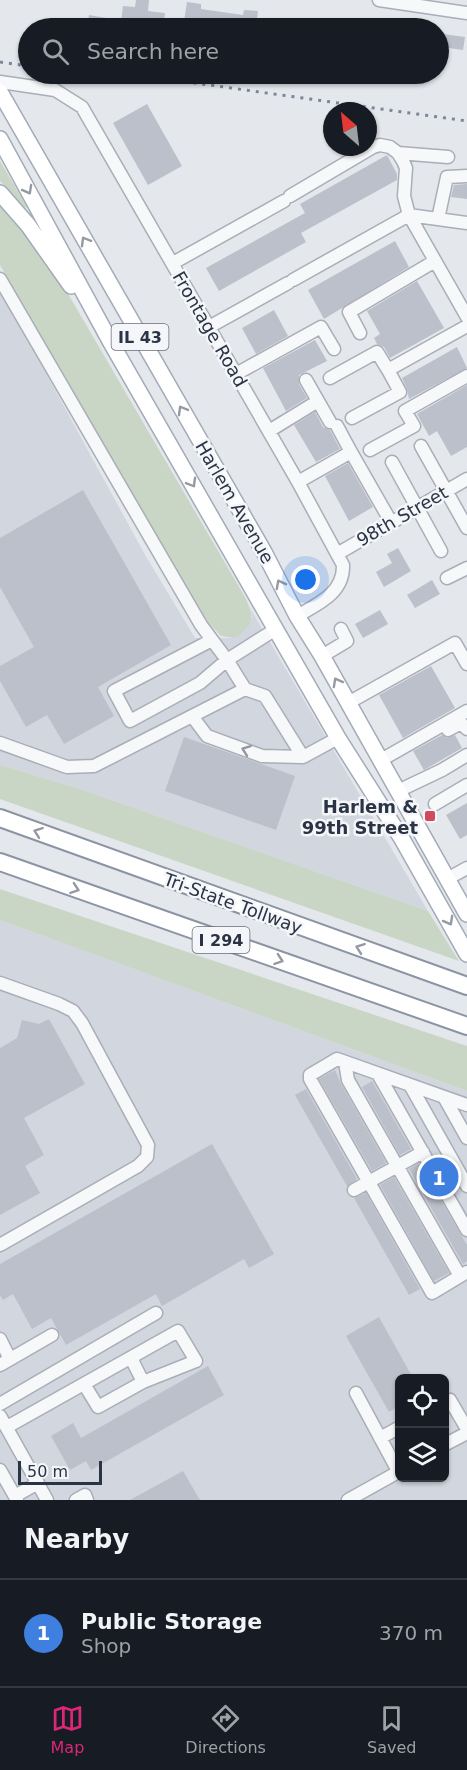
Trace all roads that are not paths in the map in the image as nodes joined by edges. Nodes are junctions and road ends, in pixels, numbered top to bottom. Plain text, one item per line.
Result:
1 (379, 0) edge
2 (467, 13) edge
3 (0, 82) edge
4 (0, 92) edge
5 (0, 139) edge
6 (398, 153) junction
7 (448, 157) dead end
8 (467, 176) edge
9 (0, 194) edge
10 (409, 215) junction
11 (438, 219) junction
12 (467, 223) edge
13 (435, 261) junction
14 (173, 263) junction
15 (0, 279) edge
16 (467, 317) edge
17 (467, 326) edge
18 (209, 327) junction
19 (360, 333) dead end
20 (110, 341) junction
21 (334, 349) dead end
22 (388, 370) junction
23 (236, 374) junction
24 (467, 376) edge
25 (330, 378) dead end
26 (306, 380) dead end
27 (318, 400) junction
28 (352, 418) dead end
29 (269, 431) junction
30 (421, 446) dead end
31 (370, 450) dead end
32 (351, 452) junction
33 (392, 462) dead end
34 (467, 479) edge
35 (298, 482) junction
36 (446, 491) junction
37 (418, 507) junction
38 (391, 522) junction
39 (467, 528) edge
40 (441, 551) dead end
41 (337, 554) junction
42 (467, 568) edge
43 (447, 578) dead end
44 (297, 616) junction
45 (276, 629) junction
46 (340, 629) dead end
47 (212, 639) junction
48 (322, 656) junction
49 (227, 660) junction
50 (467, 664) edge
51 (245, 689) junction
52 (348, 703) junction
53 (467, 711) edge
54 (192, 716) junction
55 (467, 729) edge
56 (338, 738) junction
57 (0, 744) edge
58 (467, 755) edge
59 (303, 757) junction
60 (383, 764) junction
61 (467, 785) edge
62 (398, 791) junction
63 (435, 804) dead end
64 (0, 818) edge
65 (0, 862) edge
66 (0, 868) edge
67 (467, 868) edge
68 (45, 878) junction
69 (447, 879) junction
70 (430, 889) junction
71 (467, 914) edge
72 (467, 954) edge
73 (0, 983) edge
74 (467, 986) edge
75 (467, 1026) edge
76 (345, 1062) junction
77 (378, 1074) junction
78 (410, 1085) junction
79 (444, 1097) junction
80 (467, 1105) edge
81 (467, 1138) edge
82 (423, 1152) junction
83 (397, 1166) junction
84 (369, 1182) junction
85 (467, 1186) edge
86 (354, 1190) dead end
87 (467, 1230) edge
88 (0, 1245) edge
89 (464, 1274) edge
90 (156, 1313) dead end
91 (52, 1335) dead end
92 (0, 1339) edge
93 (131, 1358) junction
94 (5, 1362) edge
95 (143, 1382) junction
96 (84, 1384) junction
97 (356, 1393) dead end
98 (449, 1400) edge
99 (0, 1404) edge
100 (2, 1422) edge
101 (397, 1428) edge
102 (467, 1431) edge
103 (380, 1438) junction
104 (449, 1442) edge
105 (395, 1464) edge
106 (0, 1470) edge
107 (395, 1473) edge
108 (38, 1483) junction
109 (16, 1498) edge
110 (47, 1500) edge
111 (76, 1500) edge
112 (87, 1500) edge
113 (350, 1500) edge

1 - 2 street
3 - 14 street, Frontage Road
44 -> 4 main road, Harlem Avenue / IL 43
5 -> 20 main road, Harlem Avenue / IL 43
6 - 7 street
6 - 10 street
6 - 14 street
8 - 11 street
9 - 20 main road
10 - 11 street
10 - 13 street
10 - 18 street
11 - 12 street
13 - 16 street
13 - 19 street
14 - 18 street, Frontage Road
15 - 47 street
17 - 22 street
18 - 23 street, Frontage Road
20 -> 45 main road, Harlem Avenue / IL 43
21 - 23 street
22 - 25 street
22 - 28 street
23 - 29 street, Frontage Road
24 - 31 street
26 - 27 street
27 - 29 street
27 - 32 street
29 - 35 street, Frontage Road
30 - 36 street
32 - 35 street
32 - 38 street
33 - 37 street
34 - 36 street, 98th Street
35 - 41 street, Frontage Road
36 - 37 street, 98th Street
36 - 39 street
37 - 38 street, 98th Street
37 - 40 street
38 - 41 street, 98th Street
41 - 44 street, Frontage Road
42 - 43 street
44 - 48 main road, Harlem Avenue / IL 43
45 - 49 street
45 - 56 main road, Harlem Avenue / IL 43
46 - 48 street
47 - 49 street
47 - 49 street
52 -> 48 main road, Harlem Avenue / IL 43
49 - 51 street
50 - 52 street
51 - 54 street
51 - 59 street
52 - 60 main road, Harlem Avenue / IL 43
53 - 60 street
54 - 57 street
59 -> 54 street
55 - 60 street
56 - 59 street
56 - 70 main road, Harlem Avenue / IL 43
58 - 62 street
60 - 62 main road, Harlem Avenue / IL 43
61 - 63 street
62 - 69 main road, Harlem Avenue / IL 43
74 -> 64 highway, Tri-State Tollway / I 294
65 - 68 highway, Tri-State Tollway / I 294
66 - 68 highway
67 - 69 street
68 -> 75 highway, Tri-State Tollway / I 294
69 - 70 main road
69 - 71 main road, Harlem Avenue / IL 43
70 -> 72 main road, Harlem Avenue / IL 43
73 - 88 street
76 - 77 street
76 - 83 street
76 - 84 street
77 - 78 street
77 - 82 street
78 - 79 street
78 - 85 street
79 - 80 street
79 - 81 street
82 - 83 street
82 - 87 street
83 - 84 street
83 - 89 street
84 - 86 street
84 - 89 street
90 - 99 street
91 - 94 street
92 - 94 street
93 - 95 street
93 - 95 street
93 - 96 street
95 - 96 street
96 - 100 street
97 - 103 street
98 - 102 street
100 - 108 street
101 - 103 street
102 - 104 street
103 - 105 street
106 - 109 street
107 - 113 street
108 - 109 street
108 - 110 street
111 - 112 street

